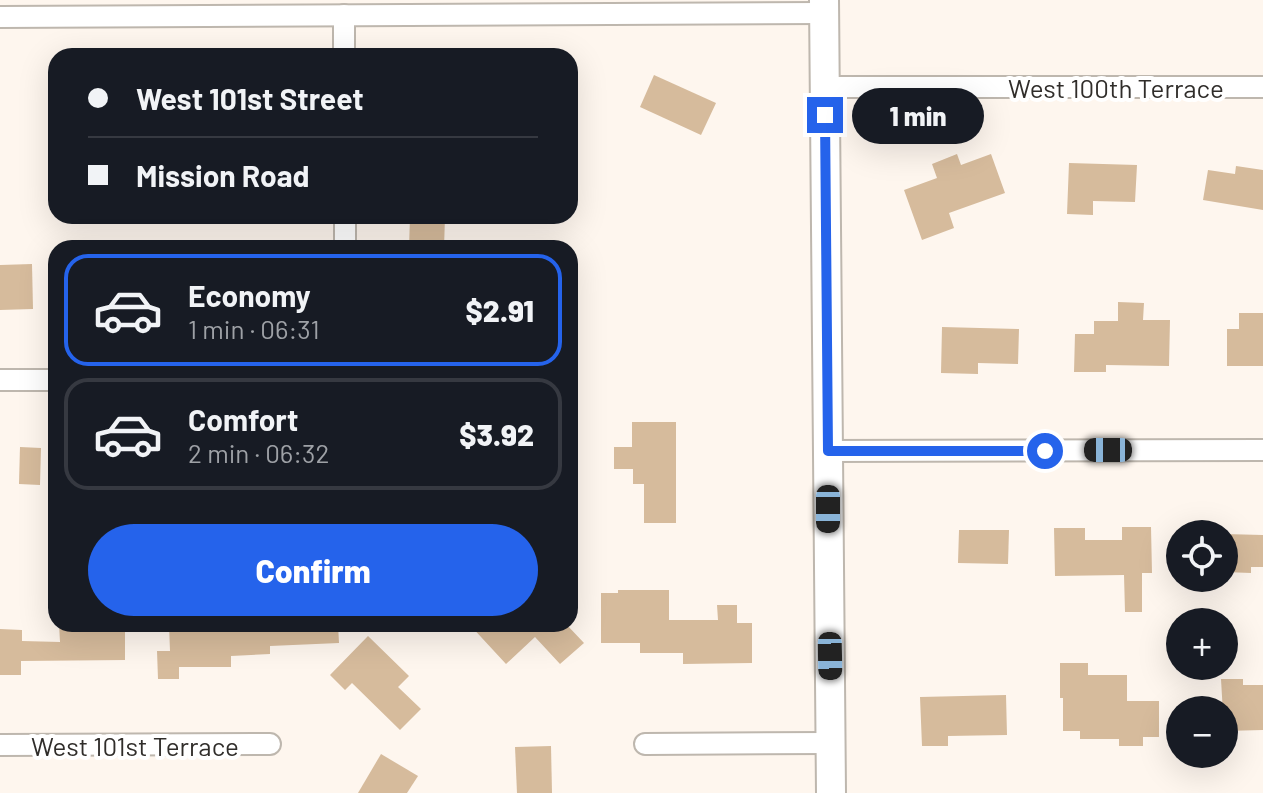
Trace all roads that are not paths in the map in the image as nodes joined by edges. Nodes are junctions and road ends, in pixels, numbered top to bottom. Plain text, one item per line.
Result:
1 (824, 6) edge
2 (344, 15) junction
3 (0, 17) edge
4 (344, 48) edge
5 (824, 87) junction
6 (1263, 87) edge
7 (0, 380) edge
8 (48, 380) edge
9 (1263, 450) edge
10 (828, 451) junction
11 (830, 743) junction
12 (270, 744) dead end
13 (645, 744) dead end
14 (0, 745) edge
15 (831, 793) edge

1 - 2 street
1 - 5 main road
2 - 3 street
2 - 4 street
5 - 6 street, West 100th Terrace
5 - 10 main road
7 - 8 street
9 - 10 street
10 - 11 main road
11 - 13 street
11 - 15 main road
12 - 14 street, West 101st Terrace

